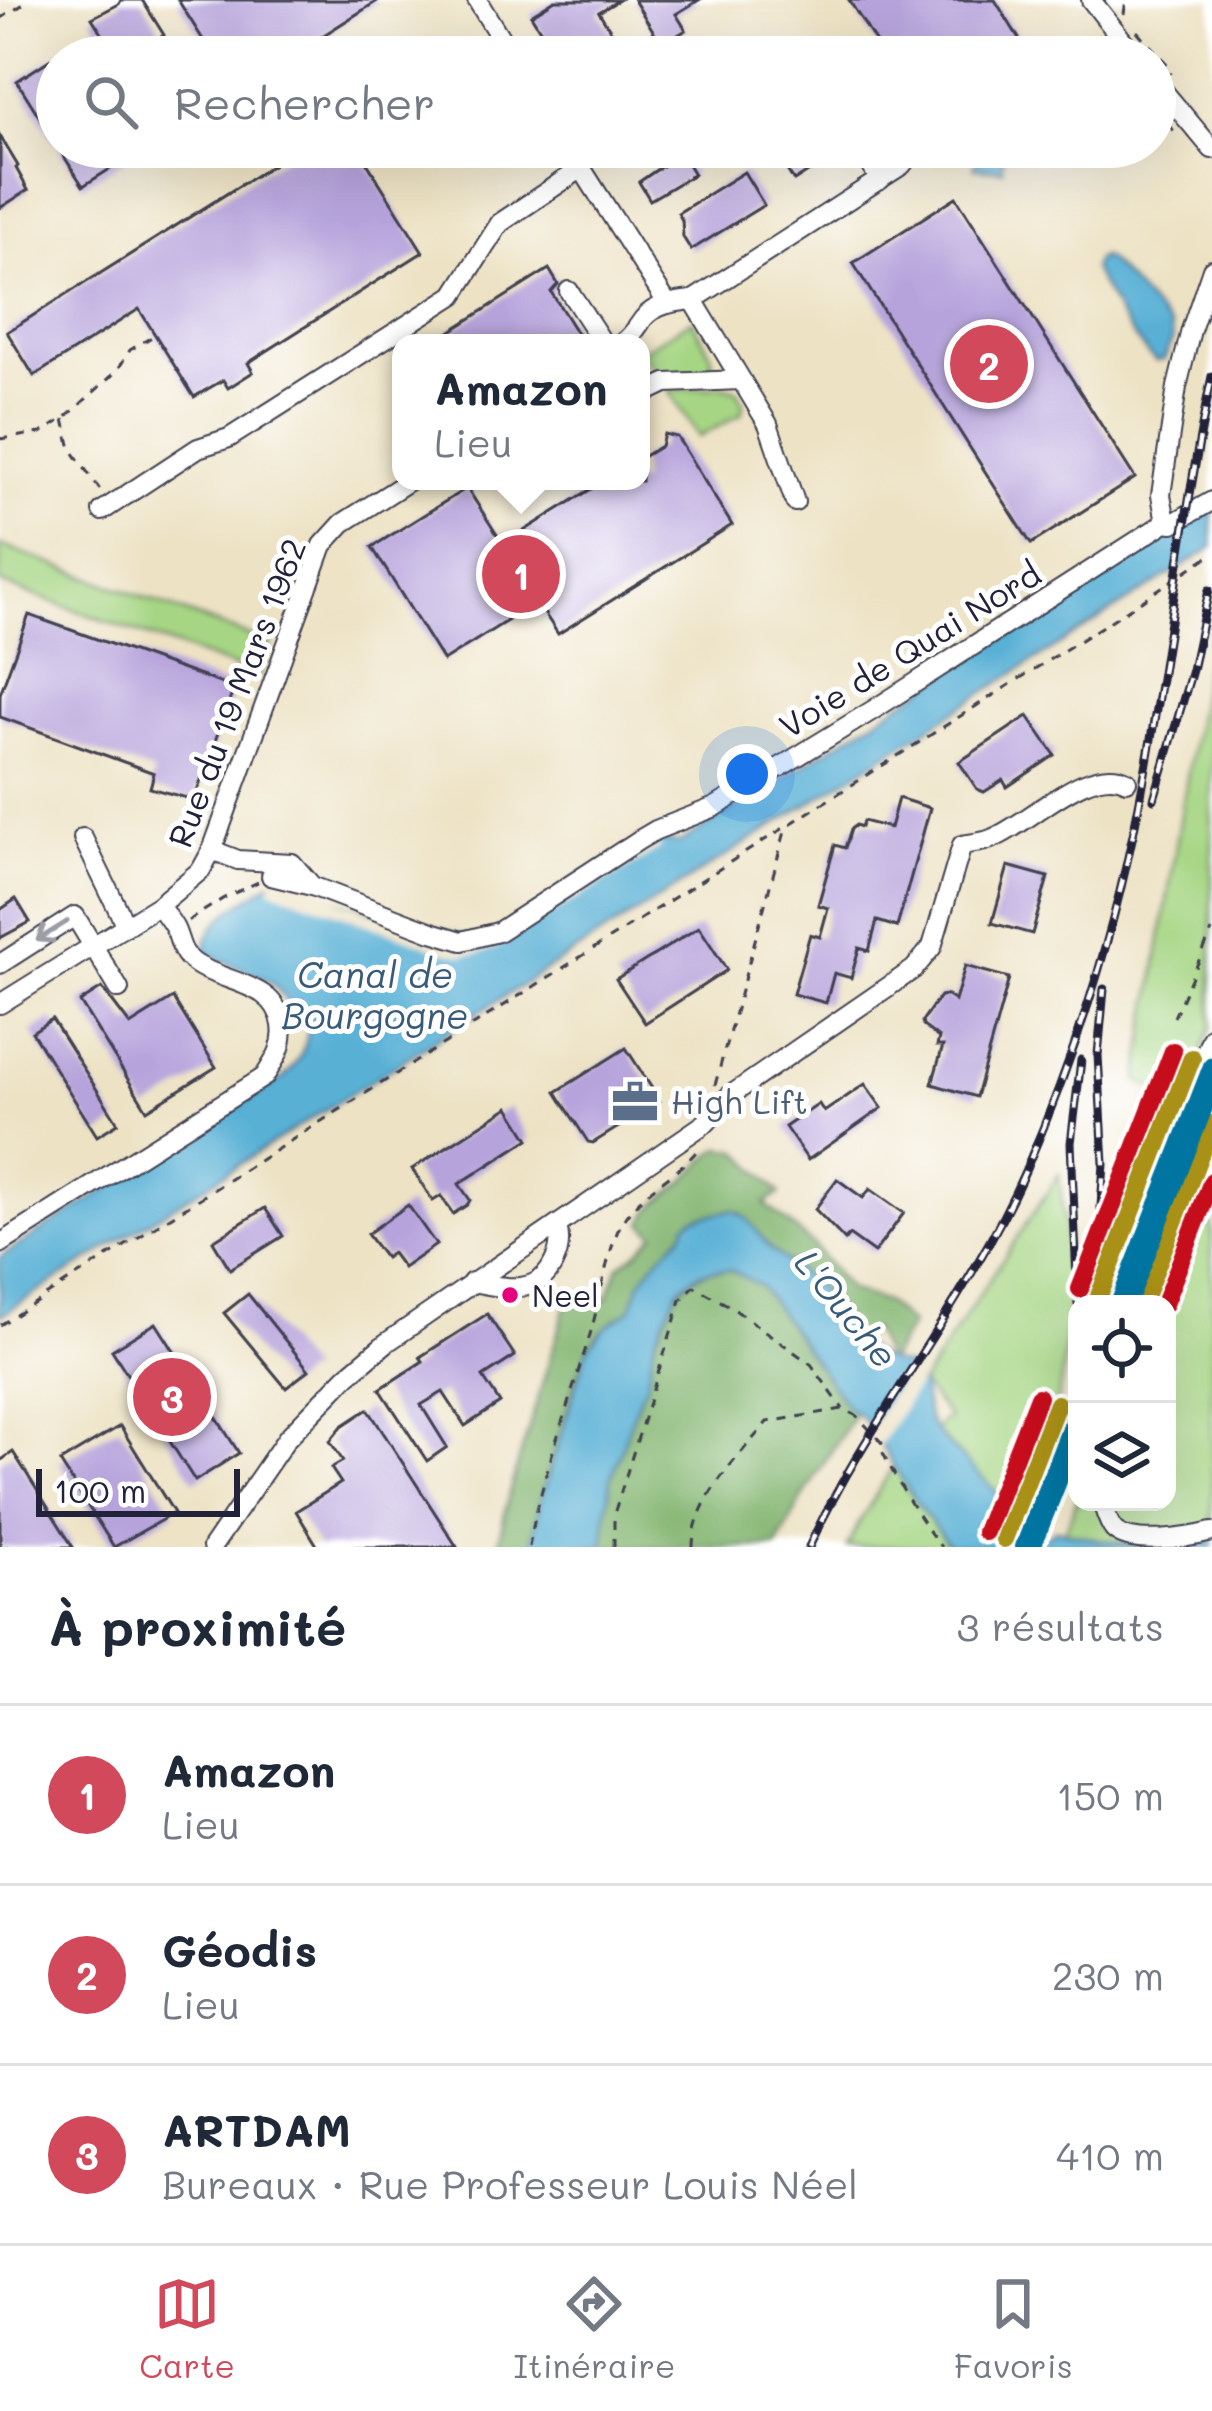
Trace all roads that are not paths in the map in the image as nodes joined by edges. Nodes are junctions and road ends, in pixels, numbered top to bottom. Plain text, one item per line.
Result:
1 (477, 0) edge
2 (1099, 4) edge
3 (499, 36) edge
4 (1121, 36) edge
5 (1176, 97) edge
6 (1212, 149) edge
7 (582, 168) joint
8 (873, 168) edge
9 (896, 168) edge
10 (880, 180) junction
11 (1212, 269) edge
12 (569, 291) dead end
13 (693, 300) junction
14 (667, 303) junction
15 (392, 334) edge
16 (393, 334) edge
17 (597, 334) edge
18 (634, 334) edge
19 (742, 380) junction
20 (650, 391) edge
21 (395, 490) edge
22 (1212, 501) edge
23 (795, 502) dead end
24 (103, 511) dead end
25 (1166, 522) junction
26 (1127, 781) dead end
27 (83, 838) dead end
28 (212, 850) junction
29 (271, 876) road end
30 (312, 886) junction
31 (159, 905) junction
32 (126, 926) junction
33 (93, 946) junction
34 (0, 964) edge
35 (119, 989) dead end
36 (0, 1004) edge
37 (1212, 1036) edge
38 (1212, 1176) edge
39 (1208, 1197) edge
40 (1140, 1216) dead end
41 (557, 1226) junction
42 (0, 1244) edge
43 (472, 1282) junction
44 (1168, 1295) edge
45 (1106, 1511) edge
46 (1212, 1532) edge
47 (212, 1547) edge

1 - 3 street
2 - 4 street
5 - 6 street
7 - 14 street
7 - 16 street
8 - 10 street
9 - 10 street
10 - 13 street
11 - 25 street
12 - 17 street
13 - 14 street
13 - 19 street
14 - 18 street
15 - 24 street
19 - 20 street
19 - 23 street
21 - 28 street, Rue du 19 Mars 1962
22 - 25 street, Voie de Quai Nord
25 - 30 street, Voie de Quai Nord
26 - 41 street
27 - 32 street
28 - 30 street, Voie de Quai Nord
28 - 31 street, Rue du 19 Mars 1962
29 - 30 street, Voie de Quai Nord
31 - 32 street, Rue du 19 Mars 1962
31 - 42 street
32 - 33 street, Rue du 19 Mars 1962
33 -> 34 street
33 - 35 street
33 - 36 street, Rue du 19 Mars 1962
37 - 40 street
38 - 39 street
39 - 44 street
41 - 43 street
41 - 43 street
43 - 47 street
45 - 46 street

